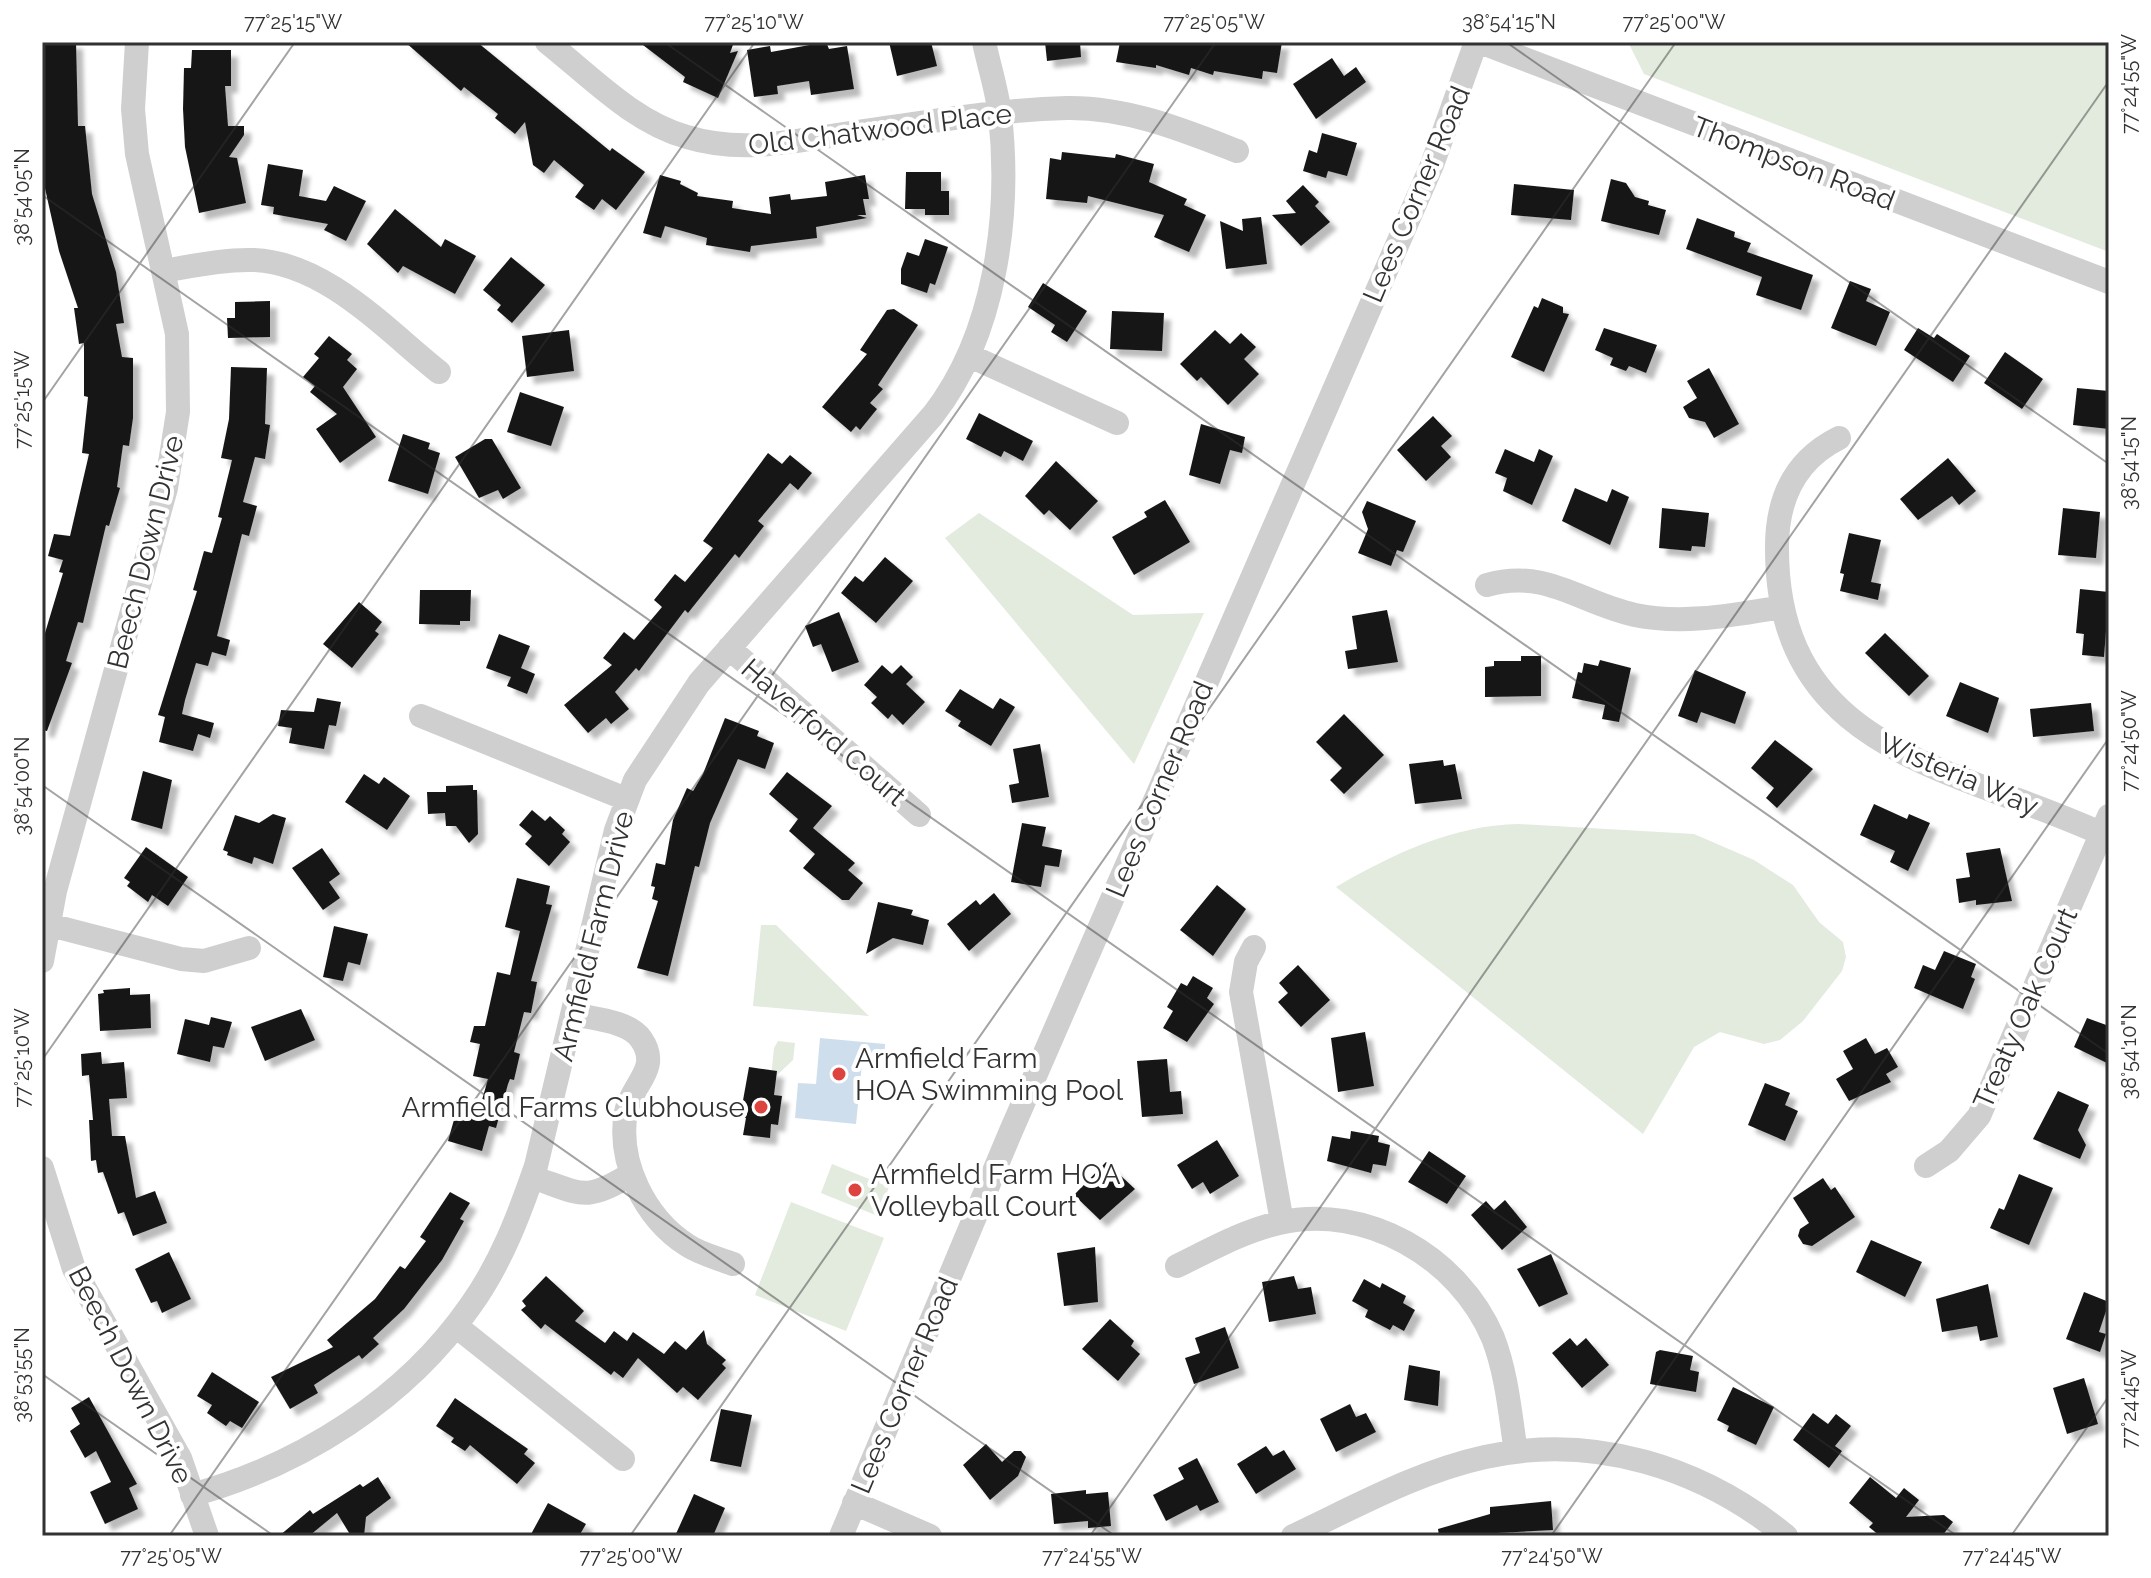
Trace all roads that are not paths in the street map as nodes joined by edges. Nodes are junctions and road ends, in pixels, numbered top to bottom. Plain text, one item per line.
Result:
1 (137, 42) edge
2 (547, 42) edge
3 (984, 42) edge
4 (1478, 42) edge
5 (1000, 113) junction
6 (1237, 151) dead end
7 (163, 271) junction
8 (2109, 282) edge
9 (970, 356) junction
10 (439, 372) dead end
11 (1117, 423) dead end
12 (1839, 438) dead end
13 (1487, 585) dead end
14 (1782, 607) junction
15 (729, 648) junction
16 (421, 716) dead end
17 (626, 799) junction
18 (919, 815) dead end
19 (2106, 829) edge
20 (46, 924) edge
21 (1254, 947) dead end
22 (249, 948) dead end
23 (42, 961) edge
24 (573, 1014) junction
25 (1926, 1166) dead end
26 (42, 1168) edge
27 (631, 1174) junction
28 (532, 1177) junction
29 (1282, 1222) junction
30 (733, 1264) dead end
31 (1177, 1266) dead end
32 (456, 1326) junction
33 (1516, 1452) junction
34 (623, 1459) dead end
35 (192, 1495) junction
36 (854, 1503) junction
37 (207, 1536) edge
38 (841, 1536) edge
39 (930, 1536) edge
40 (1293, 1536) edge
41 (1786, 1536) edge

1 - 7 street, Beech Down Drive
2 - 5 street, Old Chatwood Place
3 - 5 street, Armfield Farm Drive
4 - 8 street, Thompson Road
4 - 36 street, Lees Corner Road
5 - 6 street, Old Chatwood Place
5 - 9 street, Armfield Farm Drive
7 - 10 street
7 - 20 street, Beech Down Drive
9 - 11 street
9 - 15 street, Armfield Farm Drive
12 - 14 street, Wisteria Way
13 - 14 street
14 - 19 street, Wisteria Way
15 - 17 street, Armfield Farm Drive
15 - 18 street, Haverford Court
16 - 17 street
17 - 24 street, Armfield Farm Drive
19 - 25 street, Treaty Oak Court
20 - 22 street
20 - 23 street, Beech Down Drive
21 - 29 street
24 - 27 street
24 - 28 street, Armfield Farm Drive
26 - 35 street, Beech Down Drive
27 - 28 street
27 - 30 street
28 - 32 street, Armfield Farm Drive
29 - 31 street
29 - 33 street
32 - 34 street
32 - 35 street, Armfield Farm Drive
33 - 40 street
33 - 41 street
35 - 37 street, Beech Down Drive
36 - 38 street, Lees Corner Road
36 - 39 street

